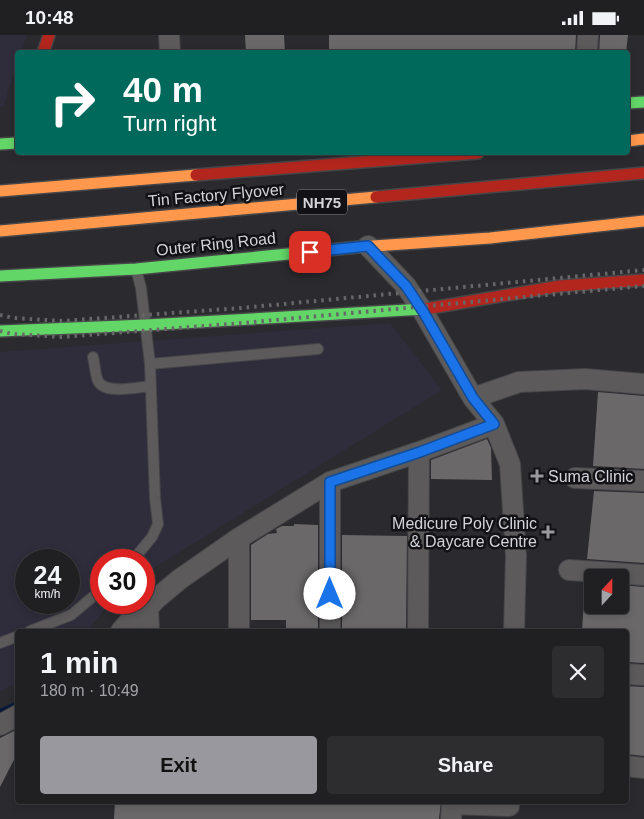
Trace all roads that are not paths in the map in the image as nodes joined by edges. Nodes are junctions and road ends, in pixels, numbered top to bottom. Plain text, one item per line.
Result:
1 (49, 35) edge
2 (169, 35) edge
3 (588, 35) edge
4 (43, 50) edge
5 (170, 50) edge
6 (587, 50) edge
7 (644, 102) edge
8 (630, 103) edge
9 (644, 139) edge
10 (630, 141) edge
11 (15, 143) edge
12 (0, 144) edge
13 (453, 155) edge
14 (644, 173) edge
15 (0, 191) edge
16 (644, 221) edge
17 (0, 231) edge
18 (368, 246) junction
19 (136, 269) junction
20 (0, 276) edge
21 (644, 280) edge
22 (422, 309) junction
23 (146, 325) junction
24 (0, 331) edge
25 (318, 349) dead end
26 (93, 357) dead end
27 (150, 364) junction
28 (644, 384) edge
29 (151, 386) junction
30 (473, 398) junction
31 (494, 424) junction
32 (420, 452) junction
33 (575, 478) dead end
34 (644, 481) edge
35 (330, 482) junction
36 (239, 538) junction
37 (142, 549) edge
38 (569, 570) dead end
39 (644, 575) edge
40 (90, 599) edge
41 (155, 600) edge
42 (141, 614) edge
43 (148, 614) edge
44 (35, 629) edge
45 (123, 629) edge
46 (149, 629) edge
47 (239, 629) edge
48 (330, 629) edge
49 (418, 629) edge
50 (514, 629) edge
51 (15, 637) edge
52 (0, 643) edge
53 (629, 674) edge
54 (644, 675) edge
55 (15, 717) edge
56 (0, 725) edge
57 (629, 766) edge
58 (644, 768) edge
59 (509, 809) edge
60 (451, 819) edge

1 - 4 main road
2 - 5 street
3 - 6 street
7 - 8 main road
9 - 10 main road
11 - 12 main road
13 - 15 main road, Tin Factory Flyover / NH75
14 - 17 main road, Tin Factory Flyover / NH75
16 - 18 main road, Outer Ring Road
18 - 19 main road, Outer Ring Road
18 - 22 street
19 - 20 main road, Outer Ring Road
19 - 23 lane
21 - 22 main road
22 - 23 main road
22 - 30 street
23 - 24 main road
23 - 27 lane
25 - 27 lane
26 - 29 lane
27 - 29 lane
28 - 30 street
29 - 37 lane
30 - 31 street
31 - 32 street
31 - 50 street
32 - 35 street
32 - 49 street
33 - 34 street
35 - 36 street
35 - 48 street
36 - 41 street
36 - 47 street
38 - 39 street
40 - 44 lane
42 - 45 street
43 - 46 street
51 - 52 lane
53 - 54 street
55 - 56 street
57 - 58 street
59 - 60 street

